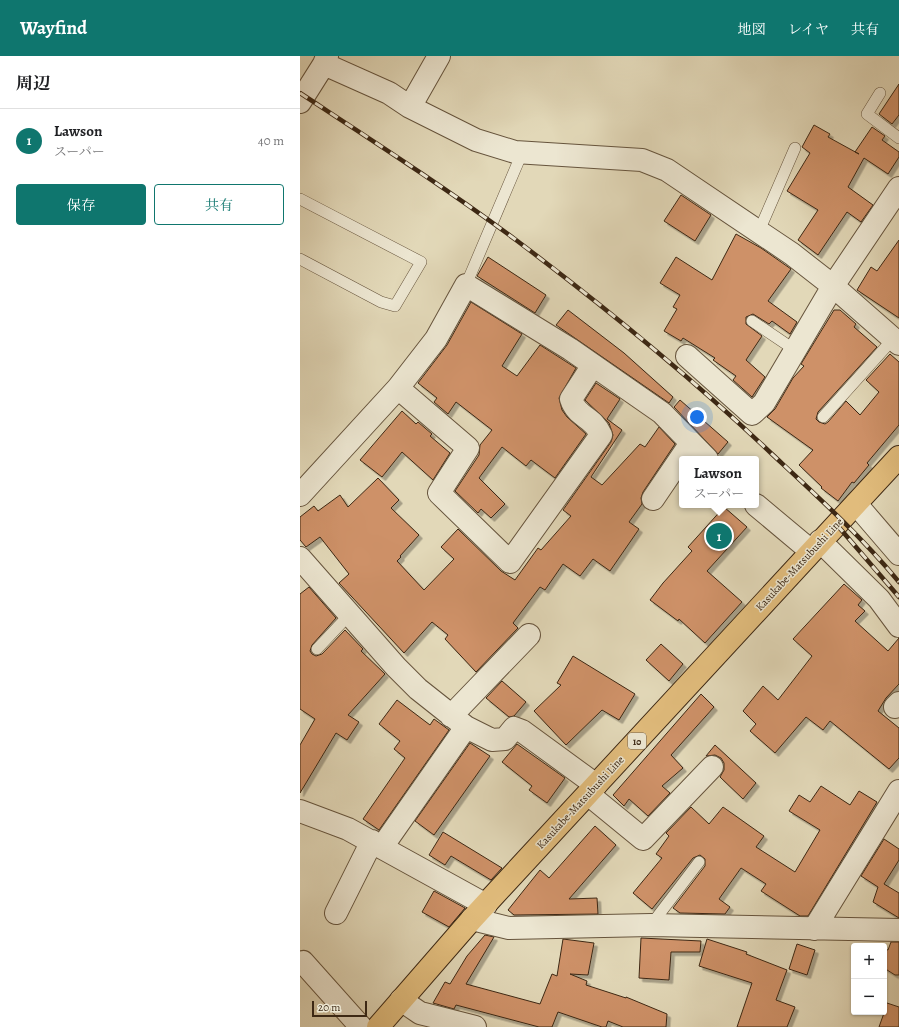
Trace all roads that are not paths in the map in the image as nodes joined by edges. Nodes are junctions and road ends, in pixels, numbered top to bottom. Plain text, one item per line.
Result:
1 (439, 56) edge
2 (326, 60) edge
3 (880, 92) dead end
4 (300, 102) edge
5 (410, 107) junction
6 (899, 138) edge
7 (795, 148) dead end
8 (522, 153) junction
9 (899, 188) edge
10 (300, 199) edge
11 (759, 231) junction
12 (300, 259) edge
13 (466, 285) junction
14 (833, 286) junction
15 (752, 321) dead end
16 (896, 341) edge
17 (795, 350) junction
18 (687, 356) dead end
19 (593, 365) junction
20 (398, 388) junction
21 (824, 417) dead end
22 (691, 443) junction
23 (682, 456) edge
24 (704, 456) edge
25 (899, 457) edge
26 (679, 461) edge
27 (300, 494) edge
28 (653, 499) dead end
29 (856, 504) junction
30 (759, 508) edge
31 (816, 546) junction
32 (899, 554) edge
33 (300, 558) edge
34 (349, 615) junction
35 (899, 626) edge
36 (529, 635) dead end
37 (317, 649) dead end
38 (459, 722) junction
39 (712, 767) dead end
40 (592, 790) junction
41 (899, 791) edge
42 (301, 815) edge
43 (377, 844) junction
44 (699, 862) dead end
45 (479, 912) junction
46 (336, 913) dead end
47 (651, 925) junction
48 (814, 929) junction
49 (899, 930) edge
50 (300, 963) edge
51 (401, 1000) junction
52 (361, 1027) edge
53 (378, 1027) edge
54 (475, 1027) edge

1 - 5 street
2 - 4 street
2 - 5 street
3 - 6 lane
5 - 8 street
7 - 11 lane
8 - 11 street
8 - 13 lane
9 - 14 street
10 - 12 lane
11 - 14 street
13 - 19 street
13 - 20 street
14 - 16 street
14 - 17 street
15 - 17 lane
16 - 21 lane
17 - 18 street
19 - 20 street
19 - 22 street
20 - 27 street
22 - 23 street
22 - 24 street
25 - 29 main road, Kasukabe-Matsubushi Line / 10
26 - 28 street
29 - 31 main road, Kasukabe-Matsubushi Line / 10
29 - 32 street
30 - 31 street
31 - 35 street
31 - 40 main road, Kasukabe-Matsubushi Line / 10
33 - 34 street
34 - 37 lane
34 - 38 street
36 - 38 street
38 - 40 street
38 - 43 street
39 - 40 street
40 - 45 main road, Kasukabe-Matsubushi Line / 10
41 - 48 street
42 - 43 street
43 - 45 street
43 - 46 street
44 - 47 lane
45 - 47 street
45 - 51 main road, Kasukabe-Matsubushi Line / 10
47 - 48 street
48 - 49 street
50 - 52 street
51 - 53 main road, Kasukabe-Matsubushi Line / 10
51 - 54 street

